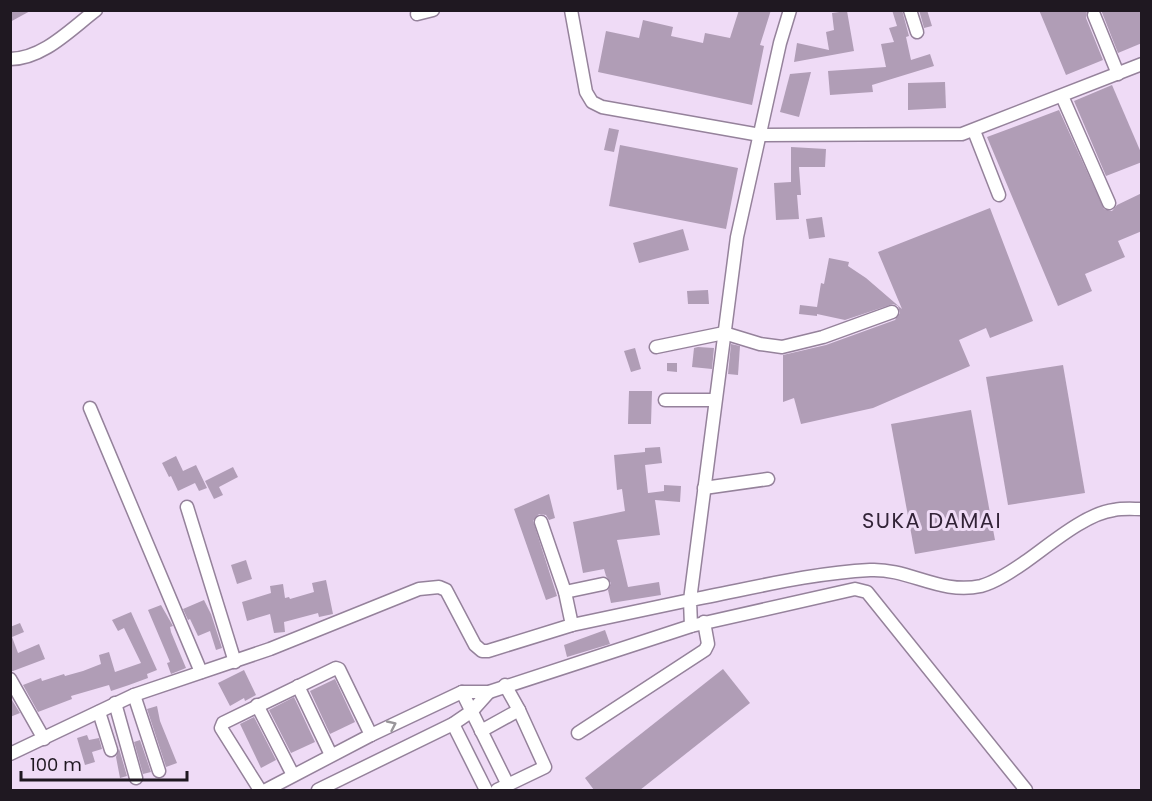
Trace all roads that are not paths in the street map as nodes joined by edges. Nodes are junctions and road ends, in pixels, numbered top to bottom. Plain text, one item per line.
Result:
1 (96, 10) edge
2 (433, 10) edge
3 (571, 10) edge
4 (790, 10) edge
5 (910, 10) edge
6 (417, 14) dead end
7 (1094, 15) dead end
8 (917, 32) dead end
9 (10, 59) edge
10 (1142, 64) edge
11 (1118, 74) junction
12 (1062, 96) junction
13 (974, 131) junction
14 (760, 135) junction
15 (999, 195) dead end
16 (1109, 203) dead end
17 (892, 312) dead end
18 (724, 333) junction
19 (656, 347) dead end
20 (665, 400) dead end
21 (715, 400) junction
22 (90, 408) dead end
23 (768, 479) dead end
24 (704, 488) junction
25 (187, 507) dead end
26 (1142, 509) edge
27 (541, 522) dead end
28 (603, 584) dead end
29 (565, 592) junction
30 (690, 600) junction
31 (704, 622) junction
32 (572, 625) junction
33 (691, 626) junction
34 (236, 662) junction
35 (201, 672) junction
36 (10, 679) edge
37 (298, 686) junction
38 (505, 686) junction
39 (462, 692) junction
40 (489, 692) junction
41 (134, 695) junction
42 (116, 703) junction
43 (257, 705) junction
44 (519, 710) junction
45 (472, 711) junction
46 (99, 712) junction
47 (453, 724) junction
48 (481, 731) junction
49 (578, 733) dead end
50 (371, 735) junction
51 (44, 739) junction
52 (111, 750) dead end
53 (10, 754) edge
54 (331, 755) junction
55 (159, 771) dead end
56 (293, 775) junction
57 (136, 778) dead end
58 (502, 788) edge
59 (260, 790) edge
60 (266, 790) edge
61 (318, 790) edge
62 (486, 790) edge
63 (1026, 790) edge

1 - 9 street
2 - 6 street
3 - 14 street
4 - 14 street
5 - 8 street
7 - 11 street
10 - 11 street
11 - 12 street
12 - 13 street
12 - 16 street
13 - 14 street
13 - 15 street
14 - 18 street
17 - 18 street
18 - 19 street
18 - 21 street
20 - 21 street
21 - 24 street
22 - 35 street
23 - 24 street
24 - 30 street
25 - 34 street
26 - 30 street
27 - 29 street
28 - 29 street
29 - 32 street
30 - 32 street
30 - 33 street
31 - 33 street
31 - 49 street
31 - 63 street
32 - 34 street
33 - 38 street
34 - 35 street
35 - 41 street
36 - 51 street
37 - 43 street
37 - 50 street
37 - 54 street
38 - 40 street
38 - 44 street
39 - 40 street
39 - 45 street
50 -> 39 street
40 - 45 street
41 - 42 street
41 - 55 street
42 - 46 street
42 - 57 street
43 - 56 street
43 - 59 street
44 - 48 street
44 - 58 street
45 - 47 street
45 - 48 street
46 - 51 street
46 - 52 street
47 - 61 street
47 - 62 street
48 - 58 street
50 - 54 street
51 - 53 street
54 - 56 street
56 - 60 street

